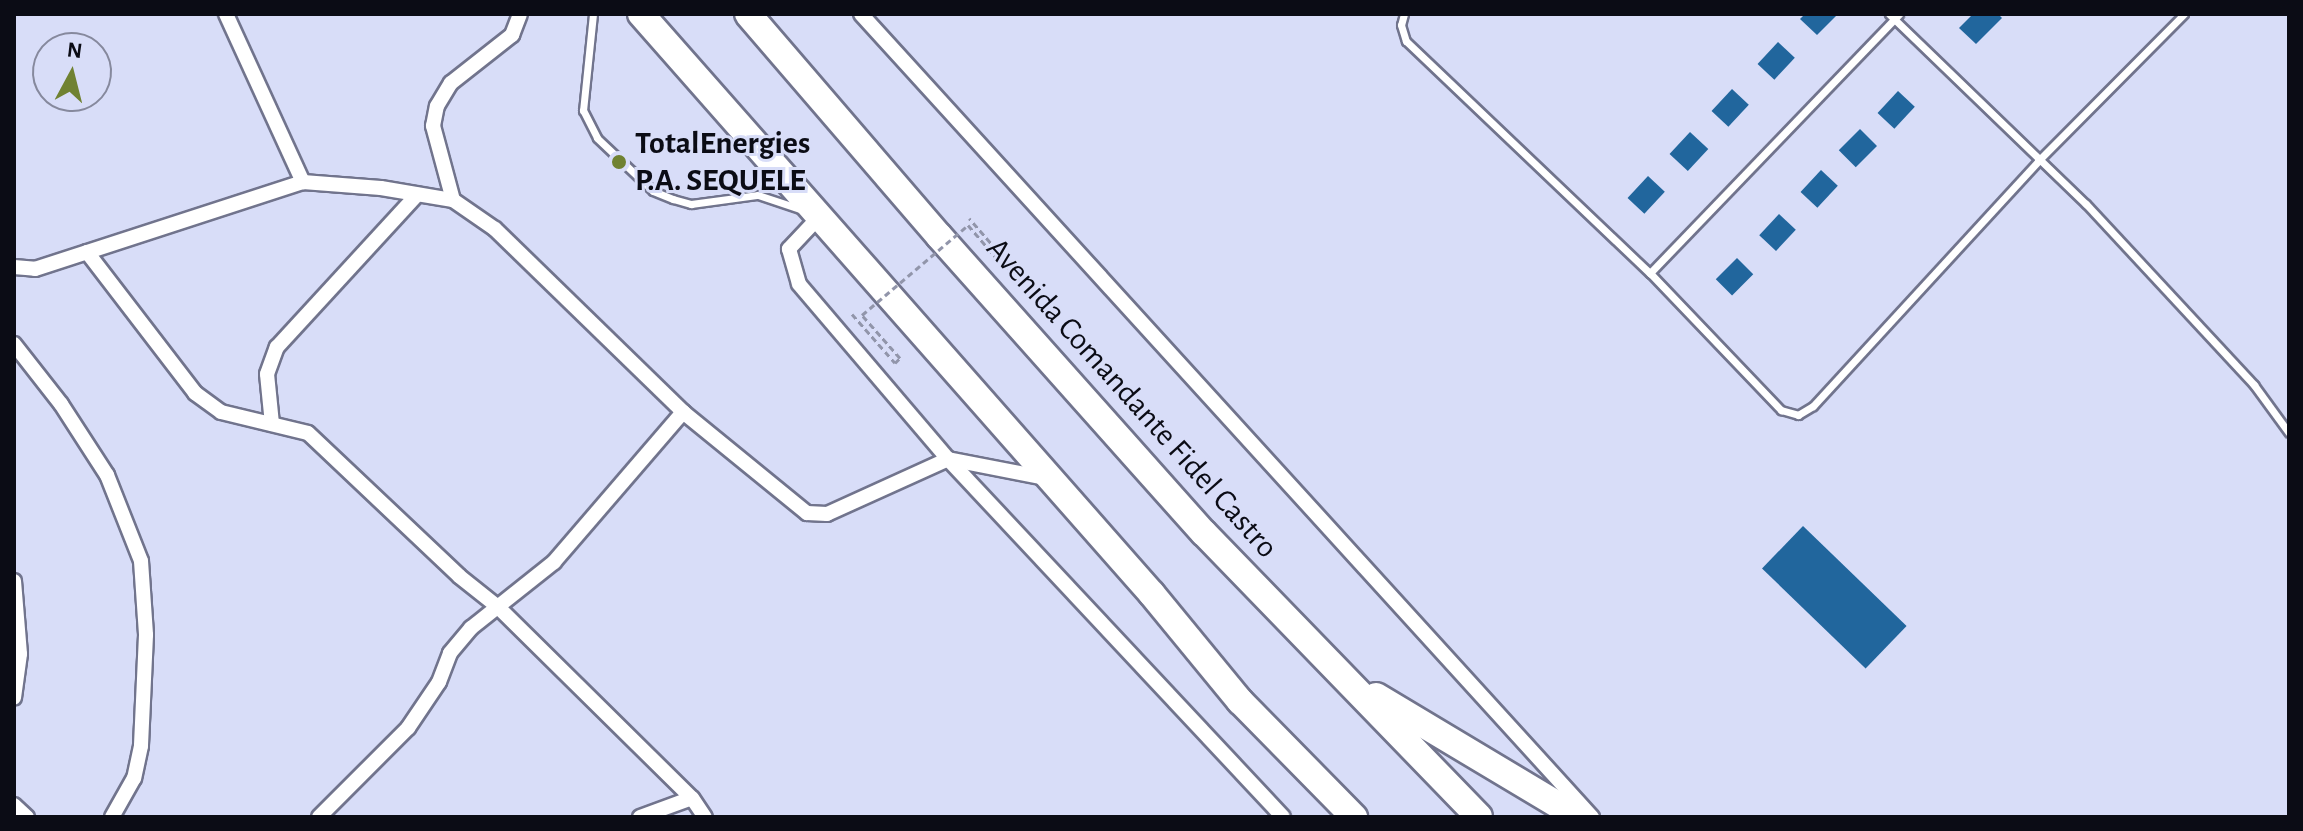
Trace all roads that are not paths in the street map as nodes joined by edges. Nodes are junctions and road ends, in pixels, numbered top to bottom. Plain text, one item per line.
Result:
1 (226, 14) edge
2 (520, 14) edge
3 (593, 14) edge
4 (641, 14) edge
5 (748, 14) edge
6 (861, 14) edge
7 (1404, 14) edge
8 (2184, 14) edge
9 (1894, 16) edge
10 (2038, 161) junction
11 (303, 182) junction
12 (417, 195) junction
13 (453, 200) junction
14 (819, 217) junction
15 (87, 252) junction
16 (14, 267) edge
17 (35, 269) junction
18 (1650, 273) junction
19 (14, 277) edge
20 (14, 344) edge
21 (683, 412) junction
22 (272, 424) junction
23 (2289, 433) edge
24 (948, 459) junction
25 (1051, 479) junction
26 (14, 581) edge
27 (498, 607) junction
28 (1349, 680) junction
29 (14, 698) edge
30 (692, 798) junction
31 (14, 805) edge
32 (27, 817) edge
33 (112, 817) edge
34 (319, 817) edge
35 (640, 817) edge
36 (705, 817) edge
37 (1283, 817) edge
38 (1354, 817) edge
39 (1479, 817) edge
40 (1578, 817) edge
41 (1592, 817) edge

1 - 11 street
2 - 13 street
3 - 14 lane
4 - 14 highway
5 - 28 highway, Avenida Comandante Fidel Castro
6 - 41 street
7 - 18 lane
8 - 10 lane
9 - 10 lane
9 - 18 lane
10 - 18 lane
10 - 23 lane
11 - 12 street
11 - 15 street
12 - 13 street
12 - 22 street
13 - 21 street
14 - 24 street
14 - 25 highway
15 - 17 street
15 - 22 street
16 - 17 street
17 - 19 street
20 - 33 street
21 - 24 street
21 - 27 street
22 - 27 street
24 - 25 street
24 - 37 street
25 - 38 highway
26 - 29 street
27 - 30 street
27 - 34 street
28 - 39 highway, Avenida Comandante Fidel Castro
28 - 40 highway
30 - 35 street
30 - 36 street
31 - 32 street

